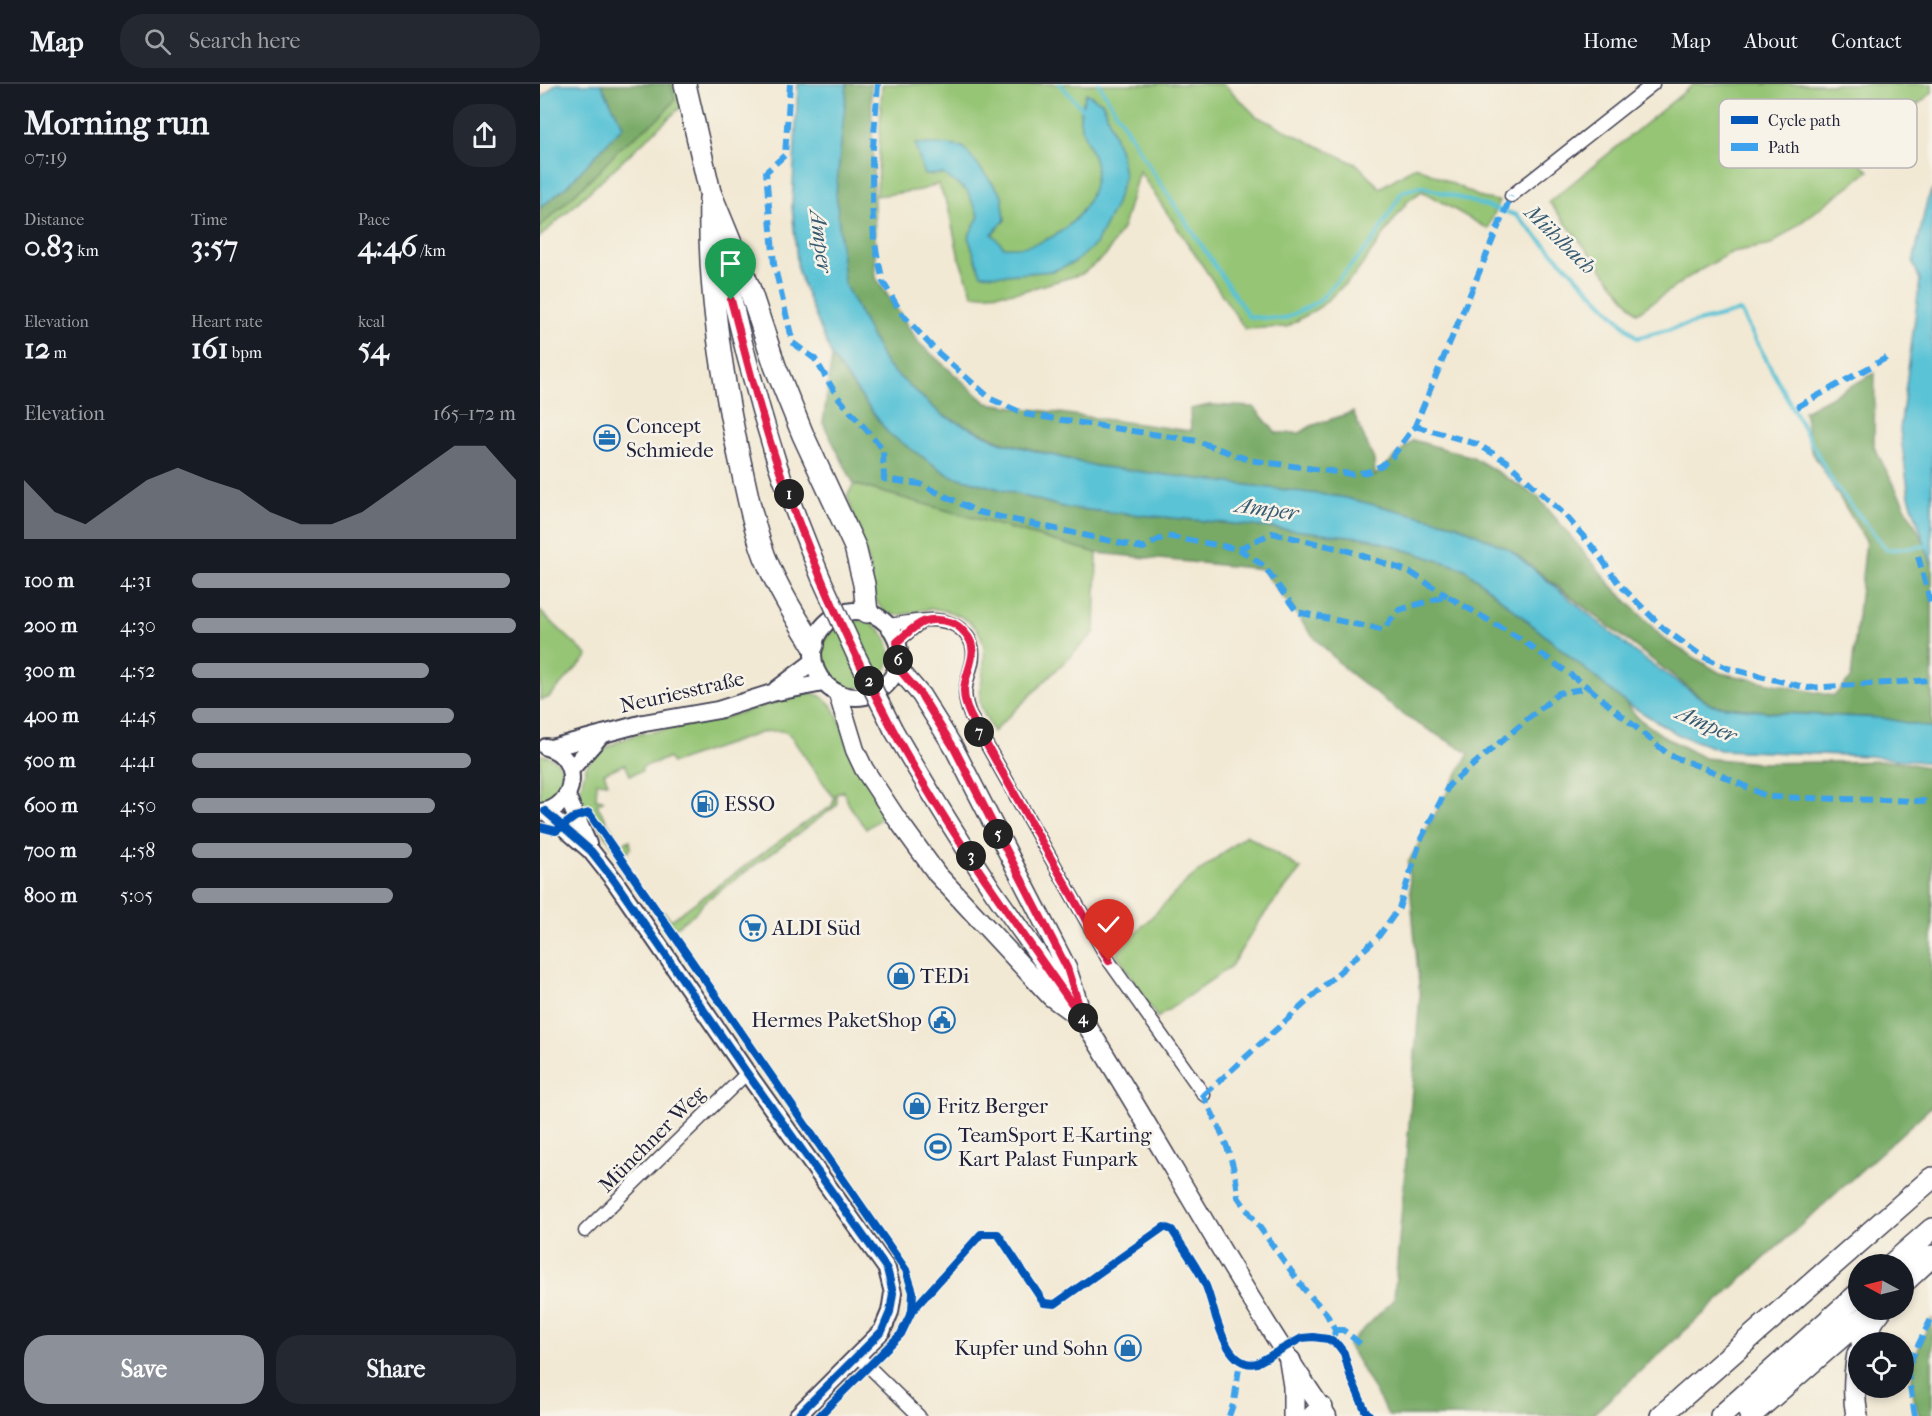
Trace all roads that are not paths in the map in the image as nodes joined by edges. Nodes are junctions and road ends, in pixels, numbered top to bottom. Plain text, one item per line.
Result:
1 (685, 84) edge
2 (1653, 84) edge
3 (710, 192) junction
4 (1511, 196) dead end
5 (867, 612) junction
6 (922, 621) junction
7 (888, 625) junction
8 (897, 642) junction
9 (813, 653) junction
10 (897, 667) junction
11 (823, 683) junction
12 (772, 693) junction
13 (838, 694) junction
14 (603, 733) junction
15 (546, 748) edge
16 (571, 769) junction
17 (567, 796) junction
18 (543, 811) edge
19 (591, 850) junction
20 (1084, 1021) junction
21 (747, 1073) junction
22 (1204, 1095) dead end
23 (1932, 1178) edge
24 (1932, 1229) edge
25 (585, 1231) dead end
26 (1903, 1254) edge
27 (1932, 1256) edge
28 (1914, 1272) edge
29 (1848, 1303) edge
30 (1860, 1320) edge
31 (857, 1355) junction
32 (1290, 1361) junction
33 (1854, 1398) edge
34 (1321, 1414) edge
35 (797, 1416) edge
36 (919, 1416) edge
37 (1294, 1416) edge
38 (1661, 1416) edge
39 (1721, 1416) edge
40 (1750, 1416) edge
41 (1857, 1416) edge

1 - 3 highway
2 - 4 street
3 - 5 highway
3 - 9 highway
3 - 20 main road, bridge
5 - 7 street
5 - 9 street
6 - 7 street
6 - 8 street
6 - 22 street
7 - 8 street
8 - 10 street
9 - 11 street
9 - 12 street, Neuriesstraße
10 - 13 street
10 - 20 main road
11 - 12 street, Neuriesstraße
11 - 13 street
12 - 14 street, Neuriesstraße
13 - 20 main road
14 - 15 street, Neuriesstraße
14 - 16 street, Neuriesstraße
15 - 16 street
16 - 17 street
17 - 18 street
17 - 19 street
18 - 19 street
19 - 21 street
20 - 32 main road
21 - 25 street, Münchner Weg
21 - 31 street
23 - 38 highway
24 - 26 highway
27 - 28 highway
29 - 39 highway
30 - 40 highway
31 - 35 street
31 - 36 street
32 - 34 main road
32 - 37 highway
33 - 41 highway

